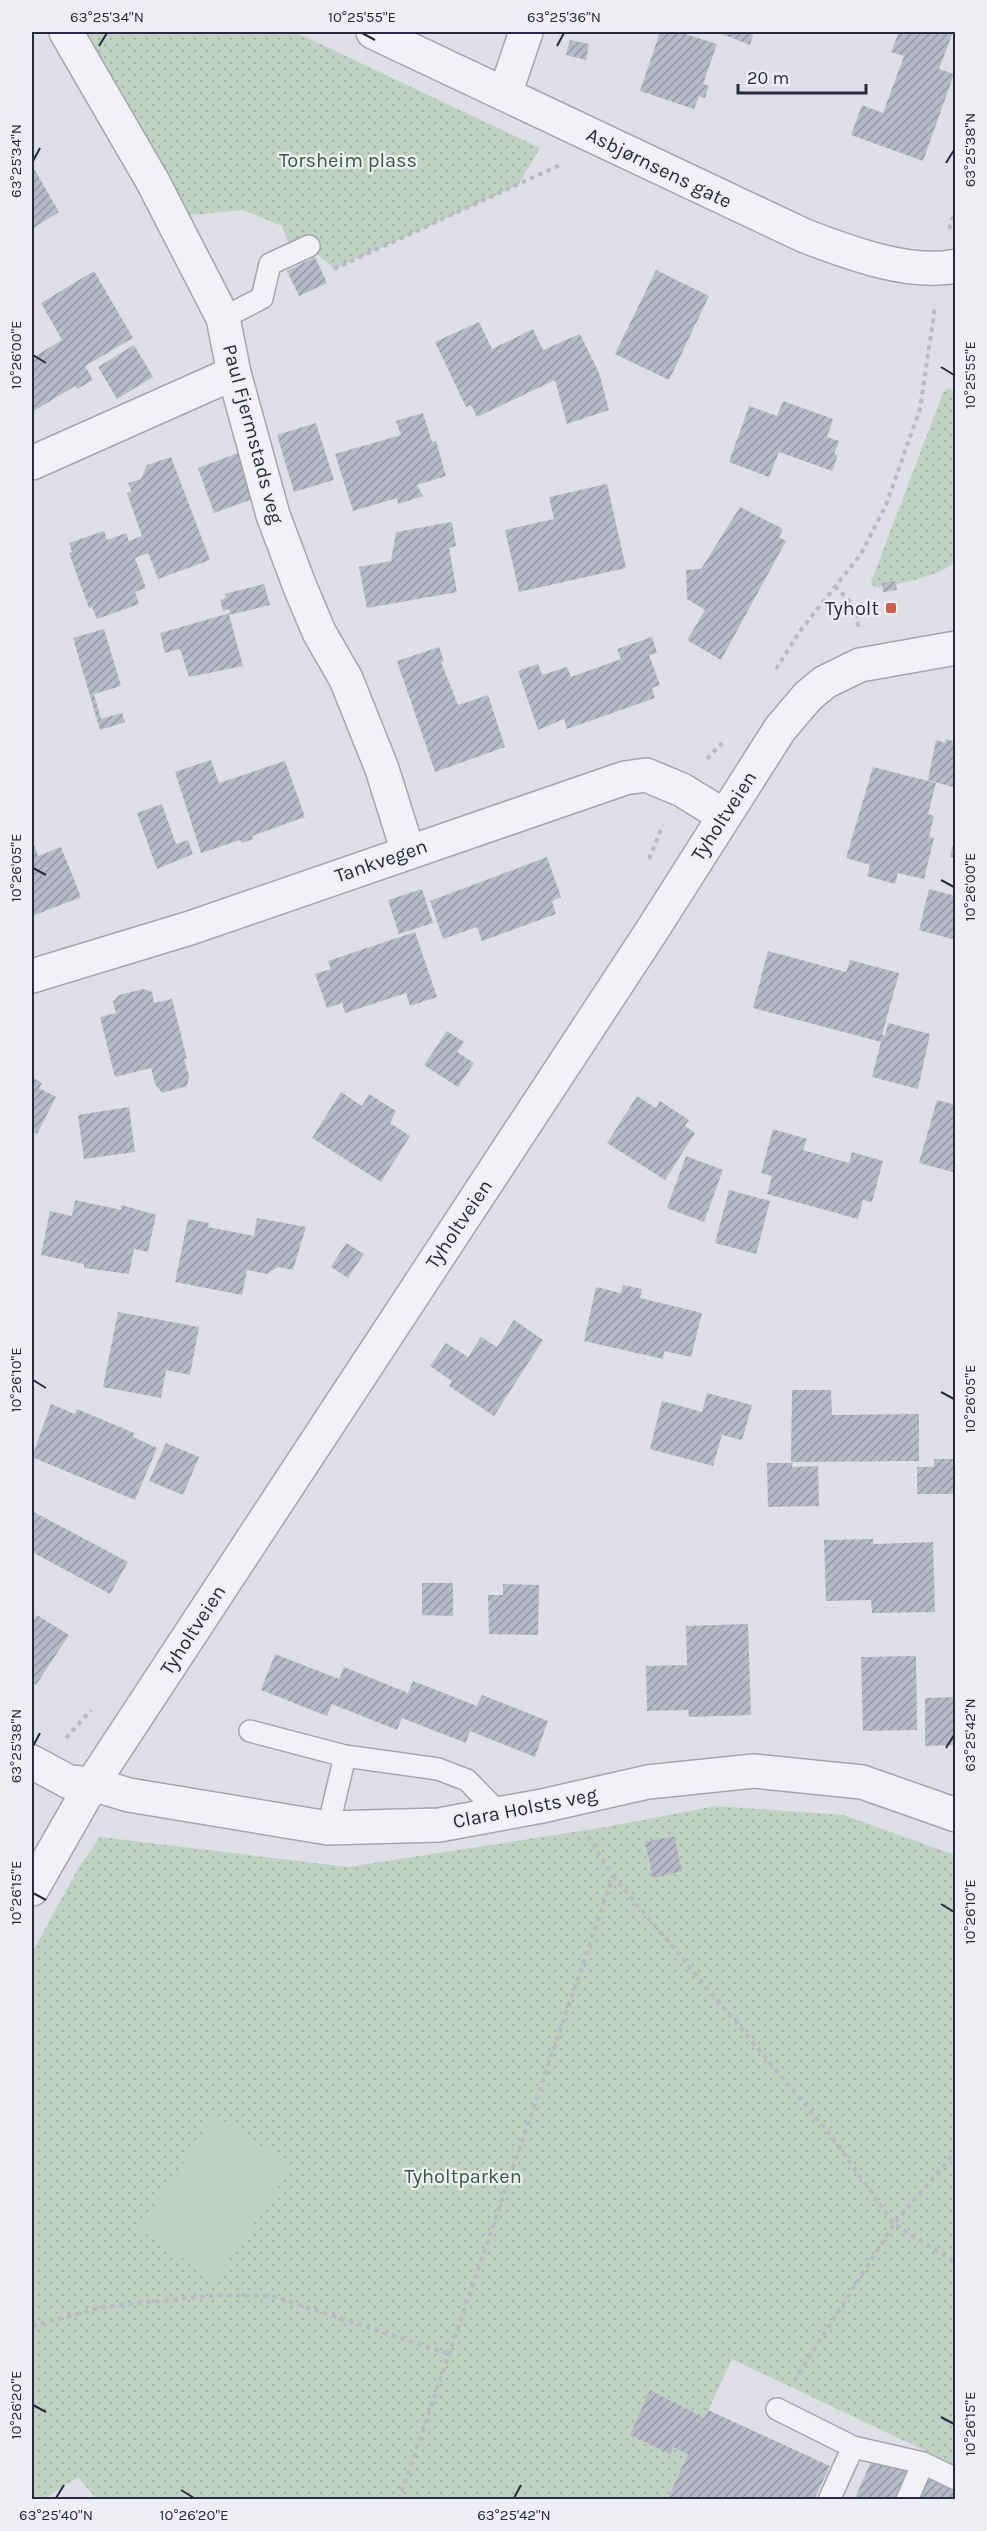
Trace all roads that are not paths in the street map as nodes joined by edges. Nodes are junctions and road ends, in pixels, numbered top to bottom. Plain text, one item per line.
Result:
1 (66, 32) edge
2 (373, 32) edge
3 (526, 32) edge
4 (505, 94) junction
5 (309, 246) road end
6 (948, 267) edge
7 (223, 318) junction
8 (234, 373) junction
9 (32, 463) edge
10 (956, 648) edge
11 (724, 816) junction
12 (408, 852) junction
13 (32, 976) edge
14 (250, 1731) dead end
15 (345, 1756) junction
16 (32, 1762) edge
17 (92, 1784) junction
18 (500, 1814) junction
19 (956, 1815) edge
20 (328, 1828) junction
21 (32, 1888) edge
22 (777, 2409) road end
23 (853, 2447) junction
24 (923, 2463) junction
25 (956, 2478) edge
26 (829, 2499) edge
27 (907, 2499) edge

1 - 7 street, Paul Fjermstads veg
2 - 4 street, Asbjørnsens gate
3 - 4 street
4 - 6 street, Asbjørnsens gate
5 - 7 lane
7 - 8 street, Paul Fjermstads veg
8 - 9 street
8 - 12 street, Paul Fjermstads veg
10 - 11 street, Tyholtveien
11 - 12 street, Tankvegen
11 - 17 street, Tyholtveien
12 - 13 street, Tankvegen
14 - 15 lane
15 - 18 lane
15 - 20 lane
16 - 17 street, Clara Holsts veg
17 - 20 street, Clara Holsts veg
17 - 21 street, Tyholtveien
18 - 19 street, Clara Holsts veg
18 - 20 street, Clara Holsts veg
22 - 23 lane
23 - 24 lane
23 - 26 lane
24 - 25 lane
24 - 27 lane

